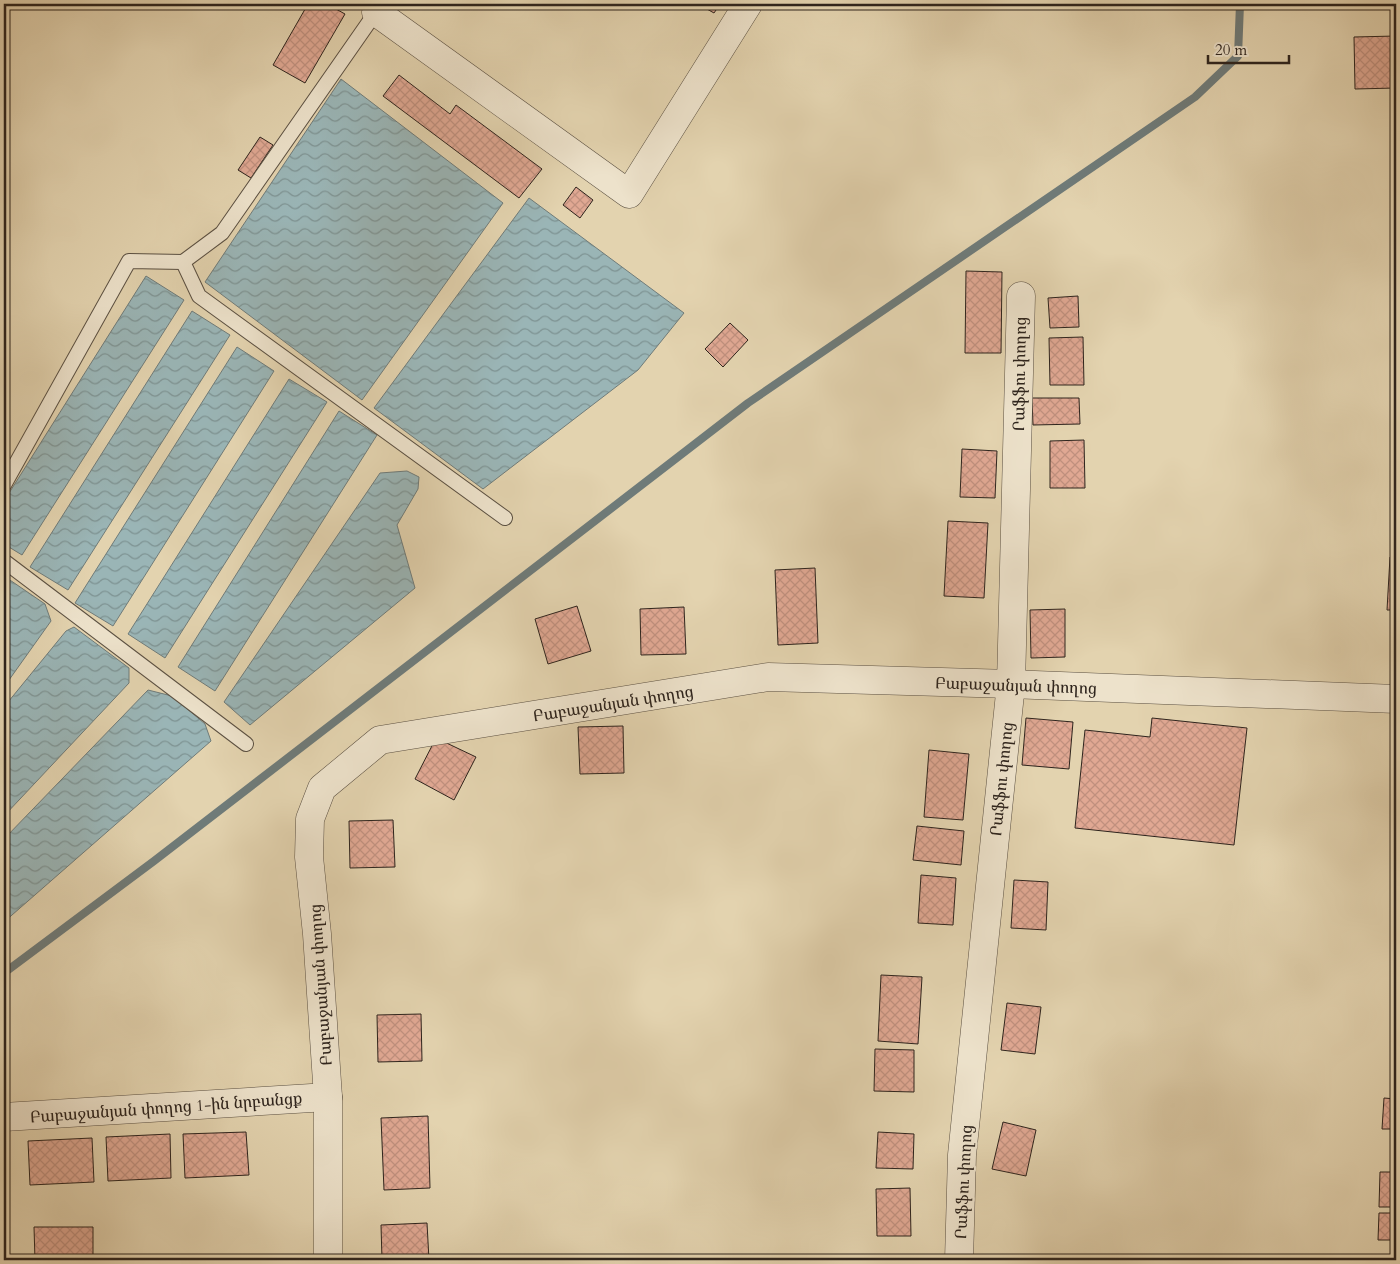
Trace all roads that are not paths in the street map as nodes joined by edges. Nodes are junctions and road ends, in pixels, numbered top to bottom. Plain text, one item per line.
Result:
1 (748, 4) edge
2 (379, 8) edge
3 (183, 262) junction
4 (1020, 296) dead end
5 (4, 484) edge
6 (505, 518) dead end
7 (4, 561) edge
8 (1011, 684) junction
9 (1396, 699) edge
10 (246, 744) dead end
11 (328, 1097) junction
12 (4, 1118) edge
13 (328, 1260) edge
14 (959, 1260) edge

1 - 2 street
2 - 3 lane
3 - 5 lane
3 - 6 lane
4 - 8 street, Րաֆֆու փողոց
7 - 10 lane
8 - 9 street, Բաբաջանյան փողոց
8 - 11 street, Բաբաջանյան փողոց
8 - 14 street, Րաֆֆու փողոց
11 - 12 street, Բաբաջանյան փողոց 1-ին նրբանցք
11 - 13 street, Բաբաջանյան փողոց

